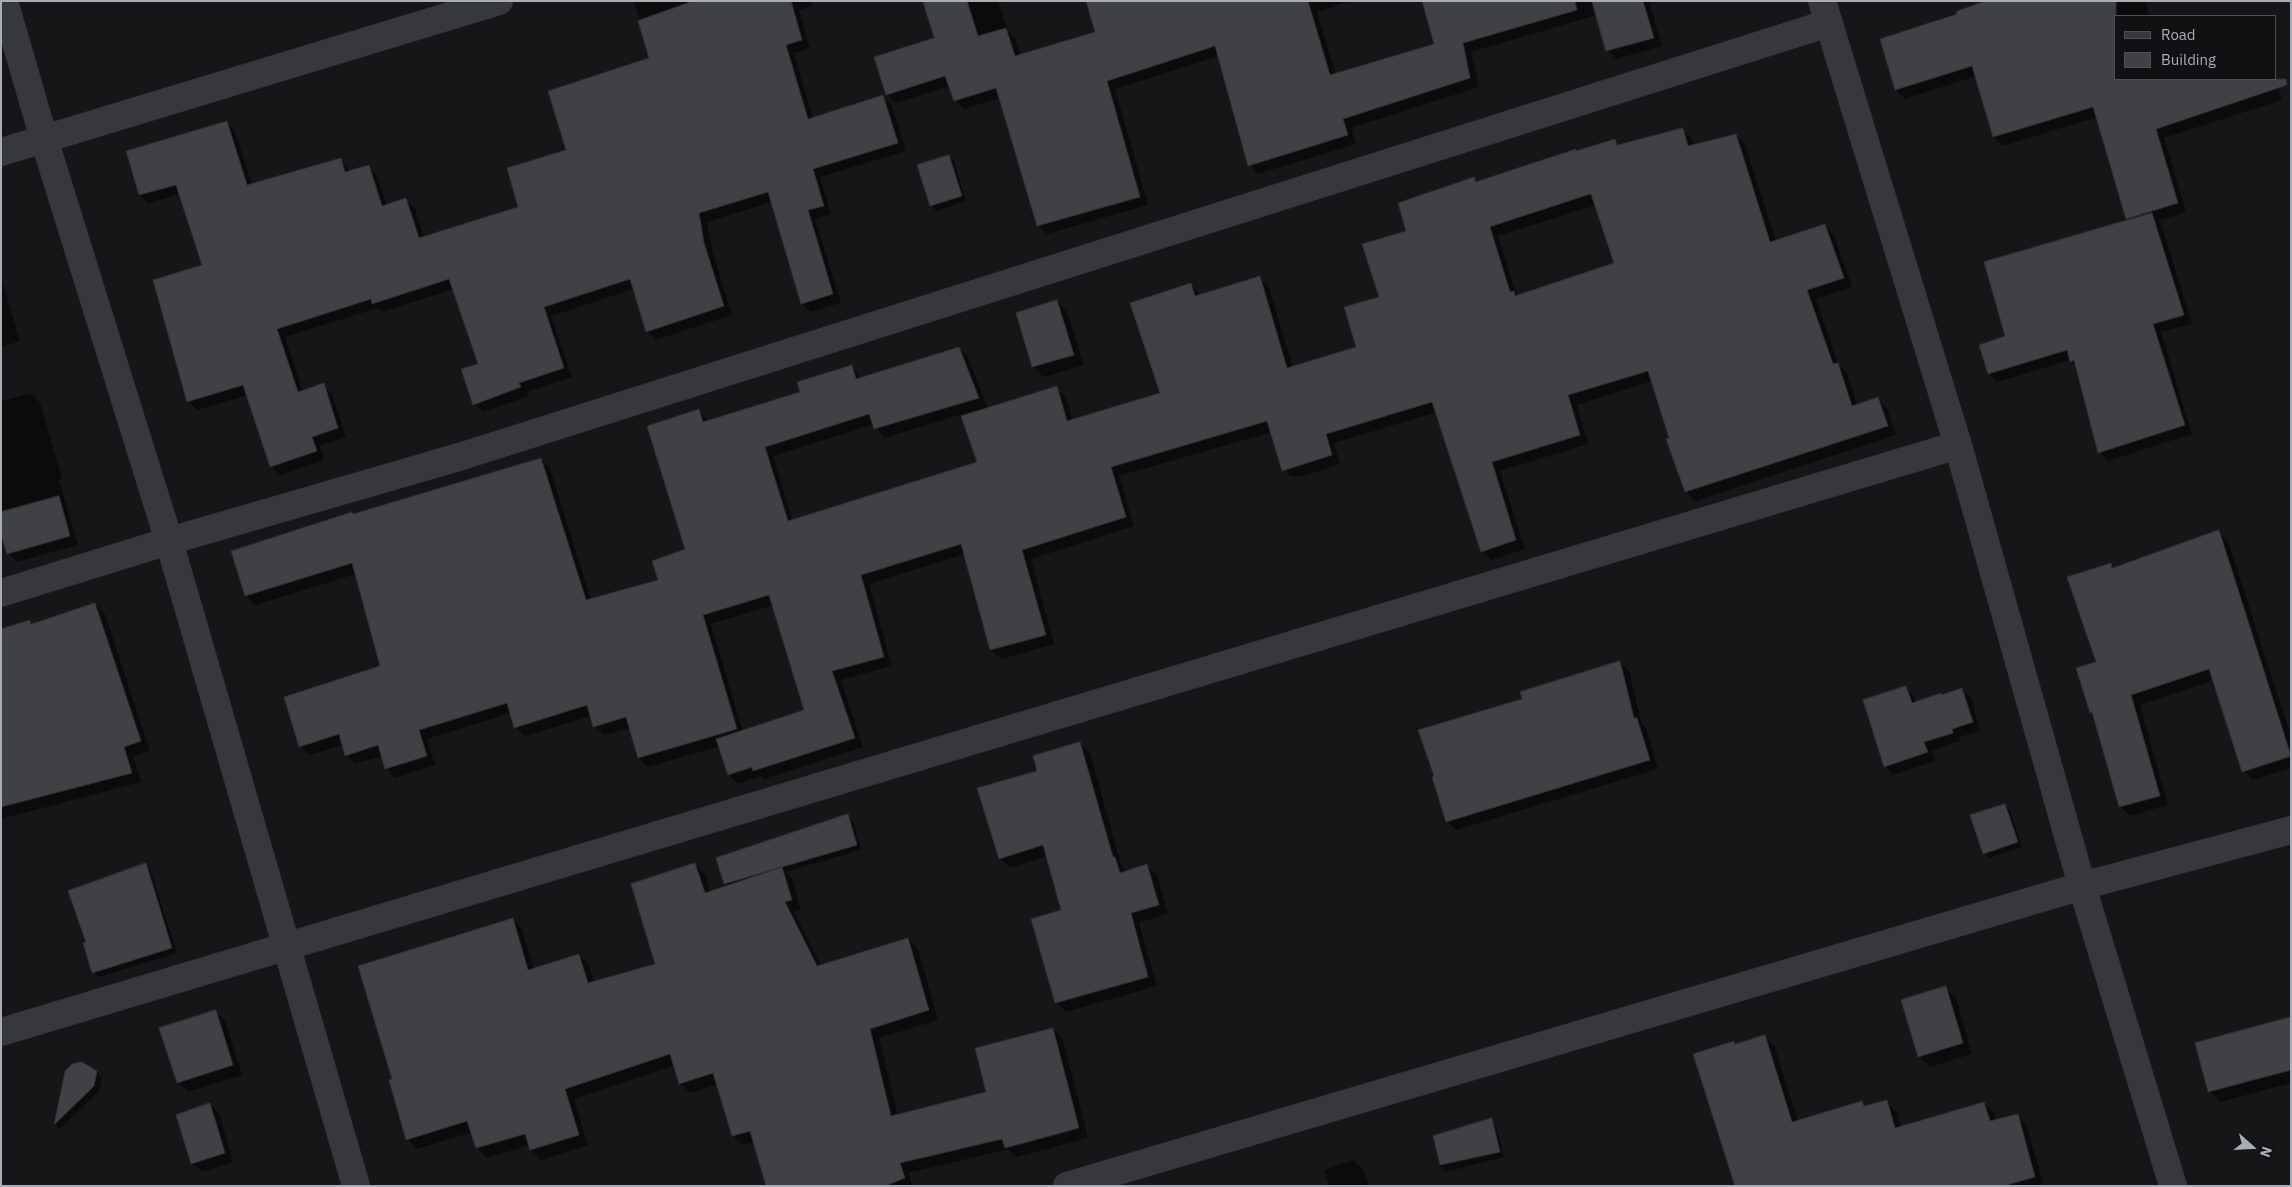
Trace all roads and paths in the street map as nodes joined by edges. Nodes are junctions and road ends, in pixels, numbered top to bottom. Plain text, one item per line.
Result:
1 (4, 1) edge
2 (498, 1) edge
3 (1826, 12) edge
4 (44, 139) junction
5 (1, 152) edge
6 (1958, 445) junction
7 (169, 540) junction
8 (1, 594) edge
9 (2291, 830) edge
10 (2082, 886) junction
11 (286, 947) junction
12 (1, 1032) edge
13 (356, 1186) edge
14 (1067, 1186) edge
15 (2173, 1186) edge

1 - 4 street
2 - 4 street
3 - 6 street
3 - 7 street
4 - 5 street
4 - 7 street
6 - 10 street
6 - 11 street
7 - 8 street
7 - 11 street
9 - 10 street
10 - 14 street
10 - 15 street
11 - 12 street
11 - 13 street

